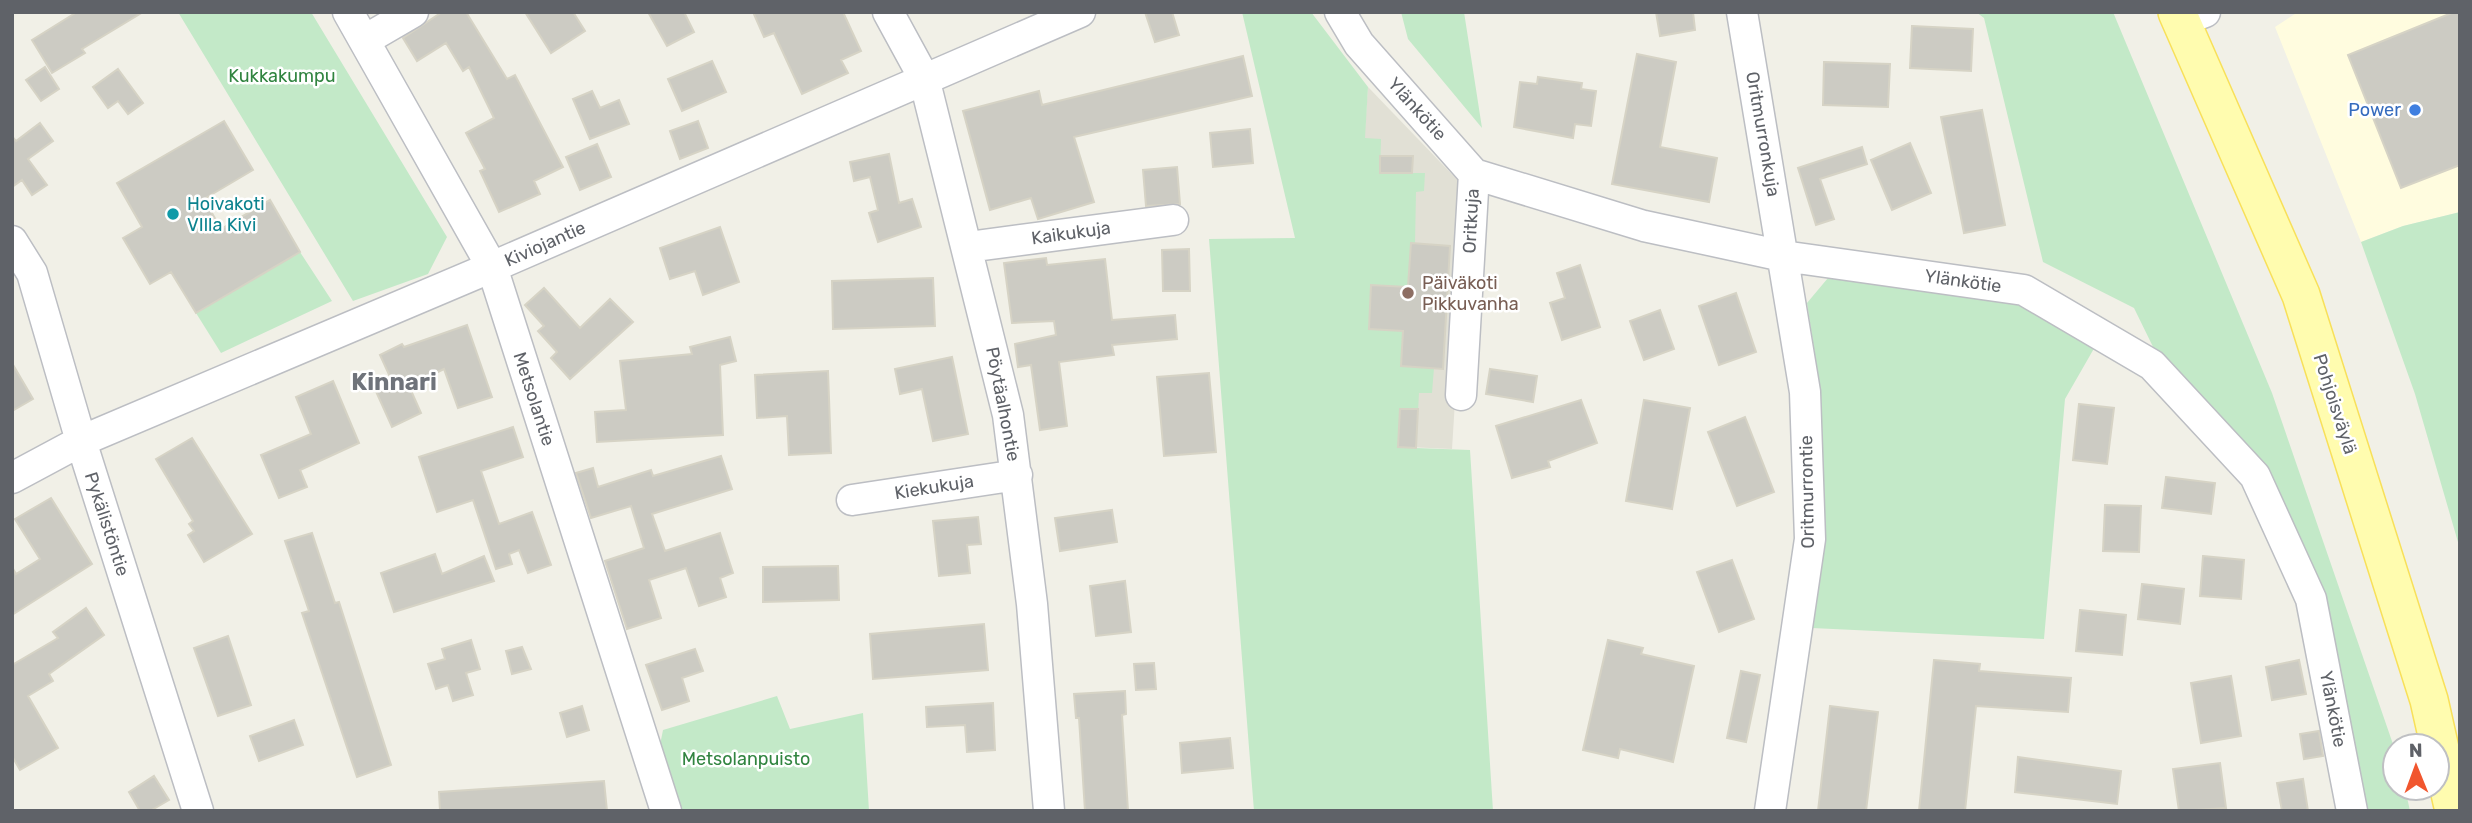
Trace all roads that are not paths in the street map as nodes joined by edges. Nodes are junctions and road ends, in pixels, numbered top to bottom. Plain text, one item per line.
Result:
1 (348, 12) edge
2 (413, 12) edge
3 (888, 12) edge
4 (1080, 12) edge
5 (1340, 12) edge
6 (1742, 12) edge
7 (2187, 15) edge
8 (365, 40) junction
9 (924, 78) junction
10 (1474, 174) junction
11 (1173, 220) dead end
12 (12, 240) edge
13 (968, 247) junction
14 (1783, 256) junction
15 (492, 267) junction
16 (1461, 395) dead end
17 (81, 441) junction
18 (1017, 475) junction
19 (12, 478) edge
20 (852, 500) dead end
21 (198, 811) edge
22 (666, 811) edge
23 (1049, 811) edge
24 (1770, 811) edge
25 (2352, 811) edge
26 (2454, 811) edge

1 - 8 street, Metsolantie
2 - 8 street
3 - 9 street, Pöytäalhontie
4 - 9 street, Kiviojantie
5 - 10 street, Ylänkötie
6 - 14 street, Oritmurronkuja
7 - 26 main road, Pohjoisväylä
8 - 15 street, Metsolantie
9 - 13 street, Pöytäalhontie
9 - 15 street, Kiviojantie
10 - 14 street, Ylänkötie
10 - 16 street, Oritkuja
11 - 13 street, Kaikukuja
12 - 17 street, Pykälistöntie
13 - 18 street, Pöytäalhontie
14 - 24 street, Oritmurrontie
14 - 25 street, Ylänkötie
15 - 17 street, Kiviojantie
15 - 22 street, Metsolantie
17 - 19 street, Kiviojantie
17 - 21 street, Pykälistöntie
18 - 20 street, Kiekukuja
18 - 23 street, Pöytäalhontie

